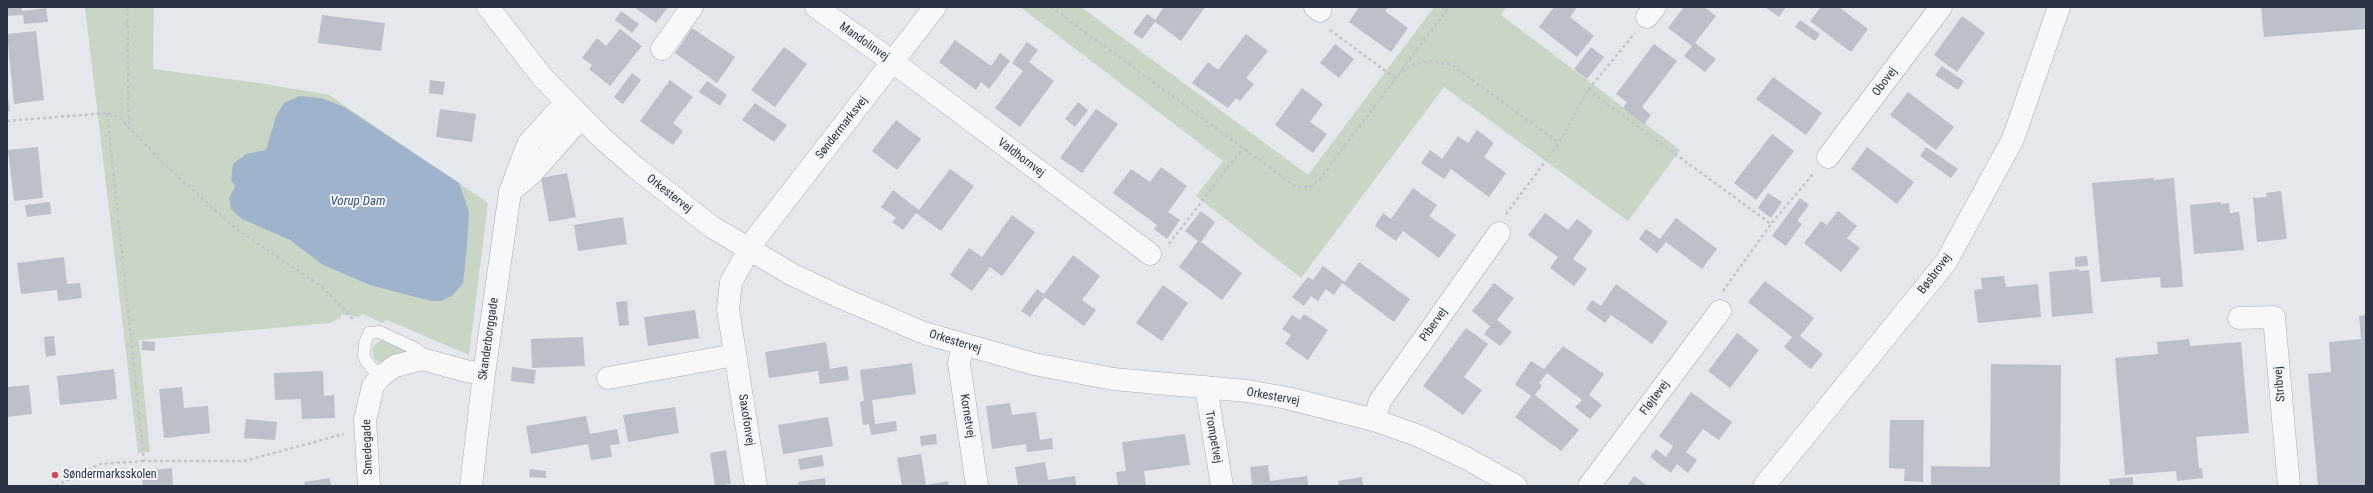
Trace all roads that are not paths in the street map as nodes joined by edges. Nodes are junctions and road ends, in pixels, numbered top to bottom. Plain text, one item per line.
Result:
1 (488, 7) edge
2 (692, 7) edge
3 (816, 7) edge
4 (934, 7) edge
5 (1941, 7) edge
6 (2059, 7) edge
7 (662, 49) dead end
8 (893, 62) junction
9 (575, 112) junction
10 (1828, 156) road end
11 (1499, 233) road end
12 (749, 250) junction
13 (1150, 254) road end
14 (1720, 311) road end
15 (2240, 318) dead end
16 (962, 345) junction
17 (735, 355) junction
18 (422, 359) junction
19 (484, 374) junction
20 (380, 377) junction
21 (608, 378) dead end
22 (1206, 387) junction
23 (1374, 420) junction
24 (369, 486) edge
25 (471, 486) edge
26 (756, 486) edge
27 (977, 486) edge
28 (1222, 486) edge
29 (1516, 486) edge
30 (1590, 486) edge
31 (1764, 486) edge
32 (2289, 486) edge

1 - 9 street, Orkestervej
2 - 7 street
3 - 8 street, Mandolinvej
4 - 8 street, Søndermarksvej
5 - 10 street, Obovej
6 - 31 street, Bøsbrovej
8 - 12 street, Søndermarksvej
8 - 13 street, Valdhornvej
9 - 12 street, Orkestervej
9 - 19 street, Skanderborggade
11 - 23 street, Pibervej
12 - 16 street, Orkestervej
12 - 17 street, Saxofonvej
14 - 30 street, Fløjtevej
15 - 32 street, Stribvej
16 - 22 street, Orkestervej
16 - 27 street, Kornetvej
17 - 21 street
17 - 26 street, Saxofonvej
18 - 19 street, Smedegade
18 - 20 street, Smedegade
18 - 20 lane
19 - 25 street, Skanderborggade
20 - 24 street, Smedegade
22 - 23 street, Orkestervej
22 - 28 street, Trompetvej
23 - 29 street, Orkestervej

